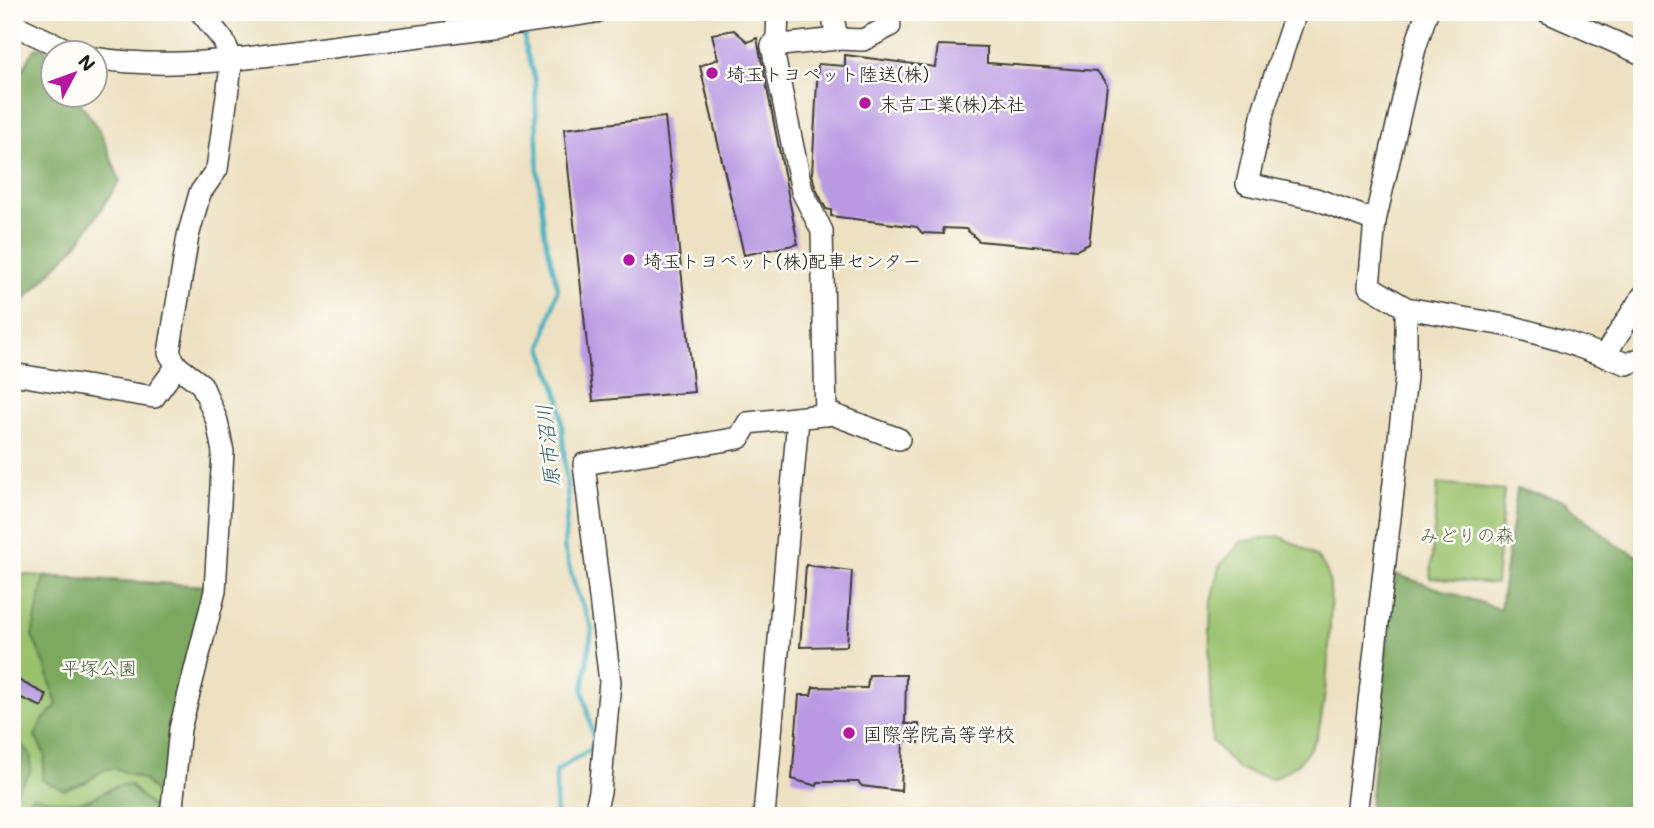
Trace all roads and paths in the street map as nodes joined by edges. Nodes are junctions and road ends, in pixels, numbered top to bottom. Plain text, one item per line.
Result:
1 (201, 12) edge
2 (596, 12) edge
3 (778, 12) edge
4 (832, 12) edge
5 (887, 12) edge
6 (1296, 12) edge
7 (1427, 12) edge
8 (1548, 12) edge
9 (12, 24) edge
10 (42, 38) edge
11 (837, 39) junction
12 (772, 46) junction
13 (1642, 54) edge
14 (232, 59) junction
15 (108, 60) edge
16 (1375, 221) junction
17 (1642, 297) edge
18 (1406, 308) junction
19 (1604, 356) junction
20 (1642, 358) edge
21 (177, 366) junction
22 (12, 374) edge
23 (826, 415) junction
24 (798, 418) junction
25 (899, 439) dead end
26 (170, 816) edge
27 (594, 816) edge
28 (764, 816) edge
29 (1356, 816) edge

1 - 14 street
2 - 14 street
3 - 12 street
4 - 11 street
5 - 11 street
6 - 16 street
7 - 16 street
8 - 13 street
9 - 10 street
11 - 12 street
12 - 23 street
14 - 15 street
14 - 21 street
16 - 18 street
17 - 19 street
18 - 19 street
18 - 29 street
19 - 20 street
21 - 22 street
21 - 26 street
23 - 24 street
23 - 25 street
24 - 27 street
24 - 28 street

